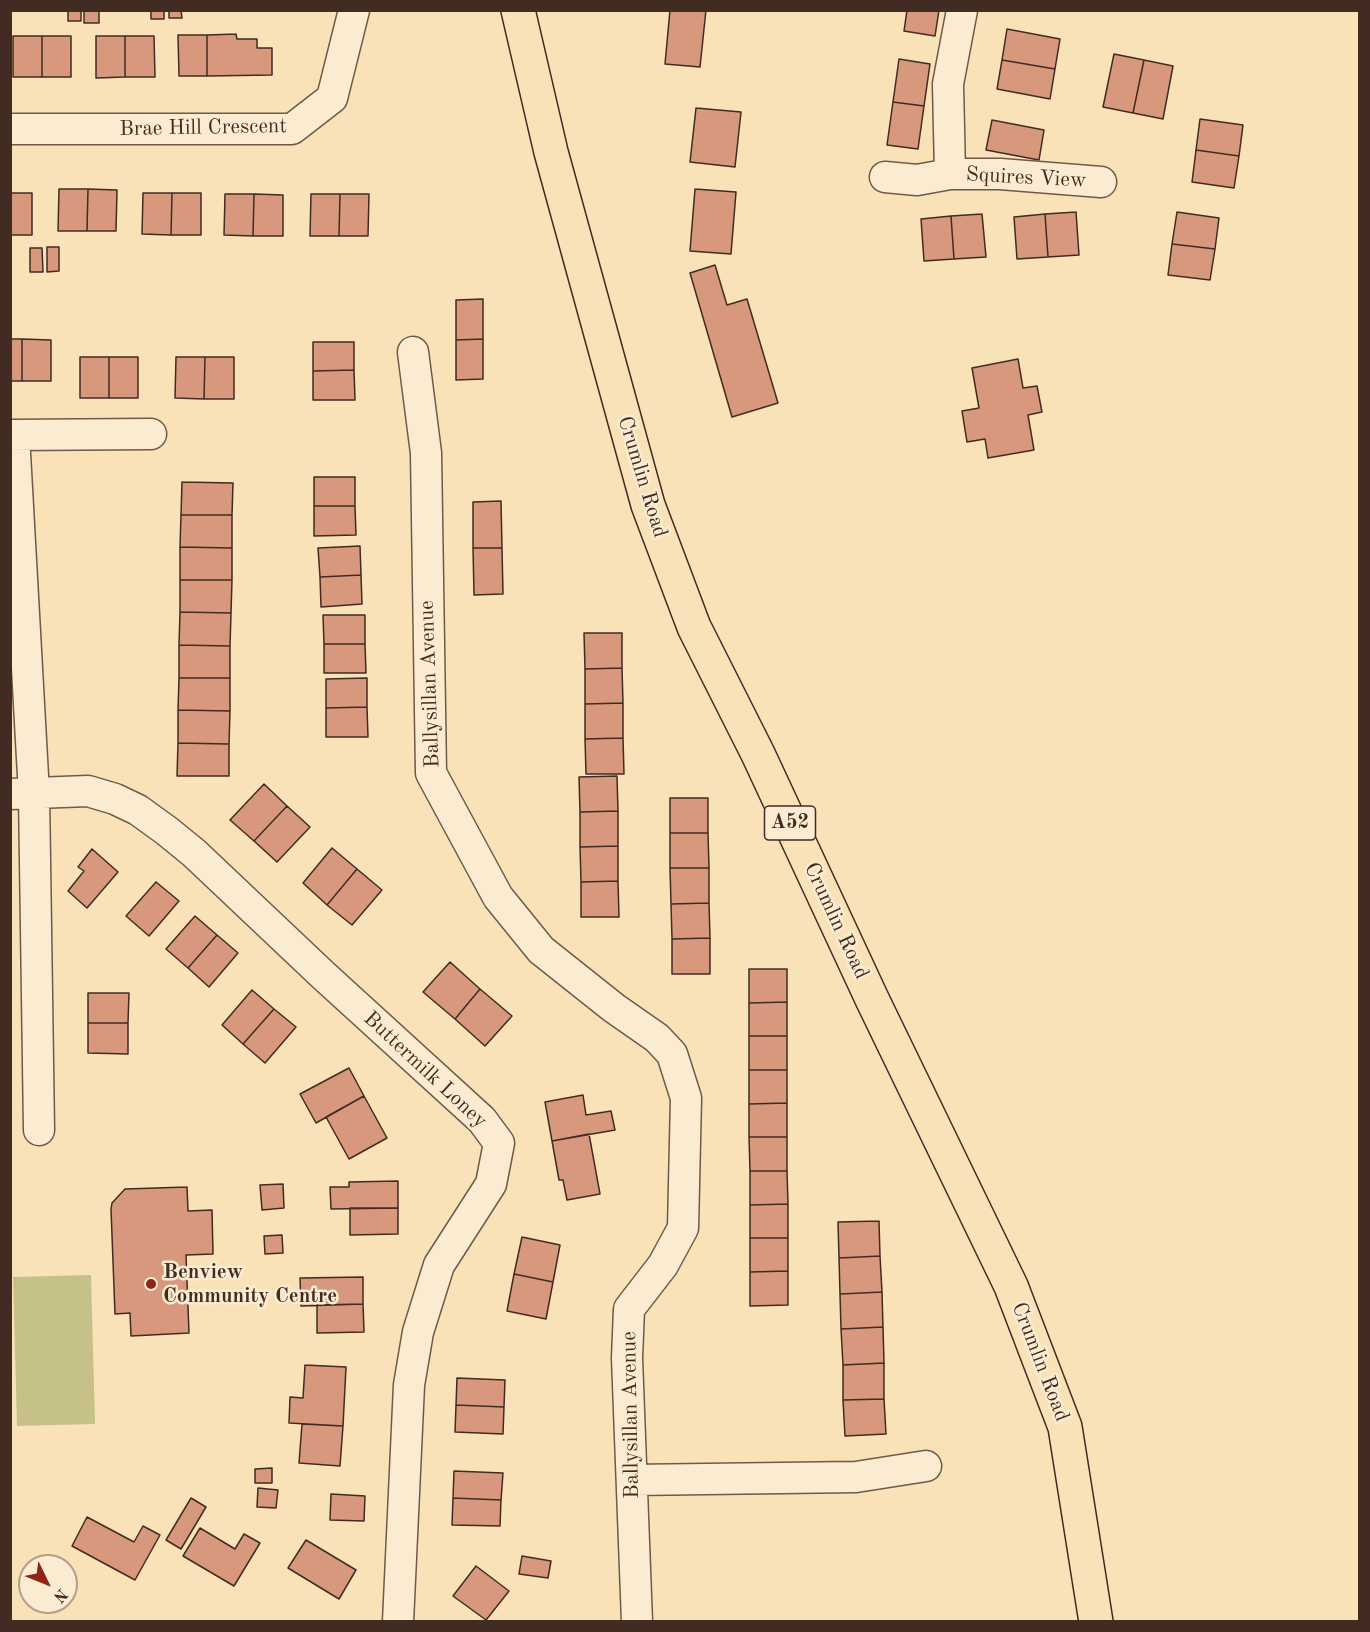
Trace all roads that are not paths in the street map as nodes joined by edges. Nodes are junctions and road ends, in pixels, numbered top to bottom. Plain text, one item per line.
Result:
1 (354, 10) edge
2 (518, 10) edge
3 (962, 10) edge
4 (10, 129) edge
5 (950, 174) junction
6 (885, 177) dead end
7 (1101, 182) dead end
8 (413, 352) dead end
9 (151, 434) dead end
10 (12, 435) edge
11 (22, 794) edge
12 (39, 1131) dead end
13 (926, 1466) dead end
14 (632, 1480) junction
15 (398, 1622) edge
16 (637, 1622) edge
17 (1096, 1622) edge

1 - 4 street, Brae Hill Crescent
2 - 17 main road, Crumlin Road / A52
3 - 5 street, Squires View
5 - 6 street, Squires View
5 - 7 street, Squires View
8 - 14 street, Ballysillan Avenue
9 - 10 street
10 - 11 street
11 - 12 street
11 - 15 street, Buttermilk Loney
13 - 14 street
14 - 16 street, Ballysillan Avenue

